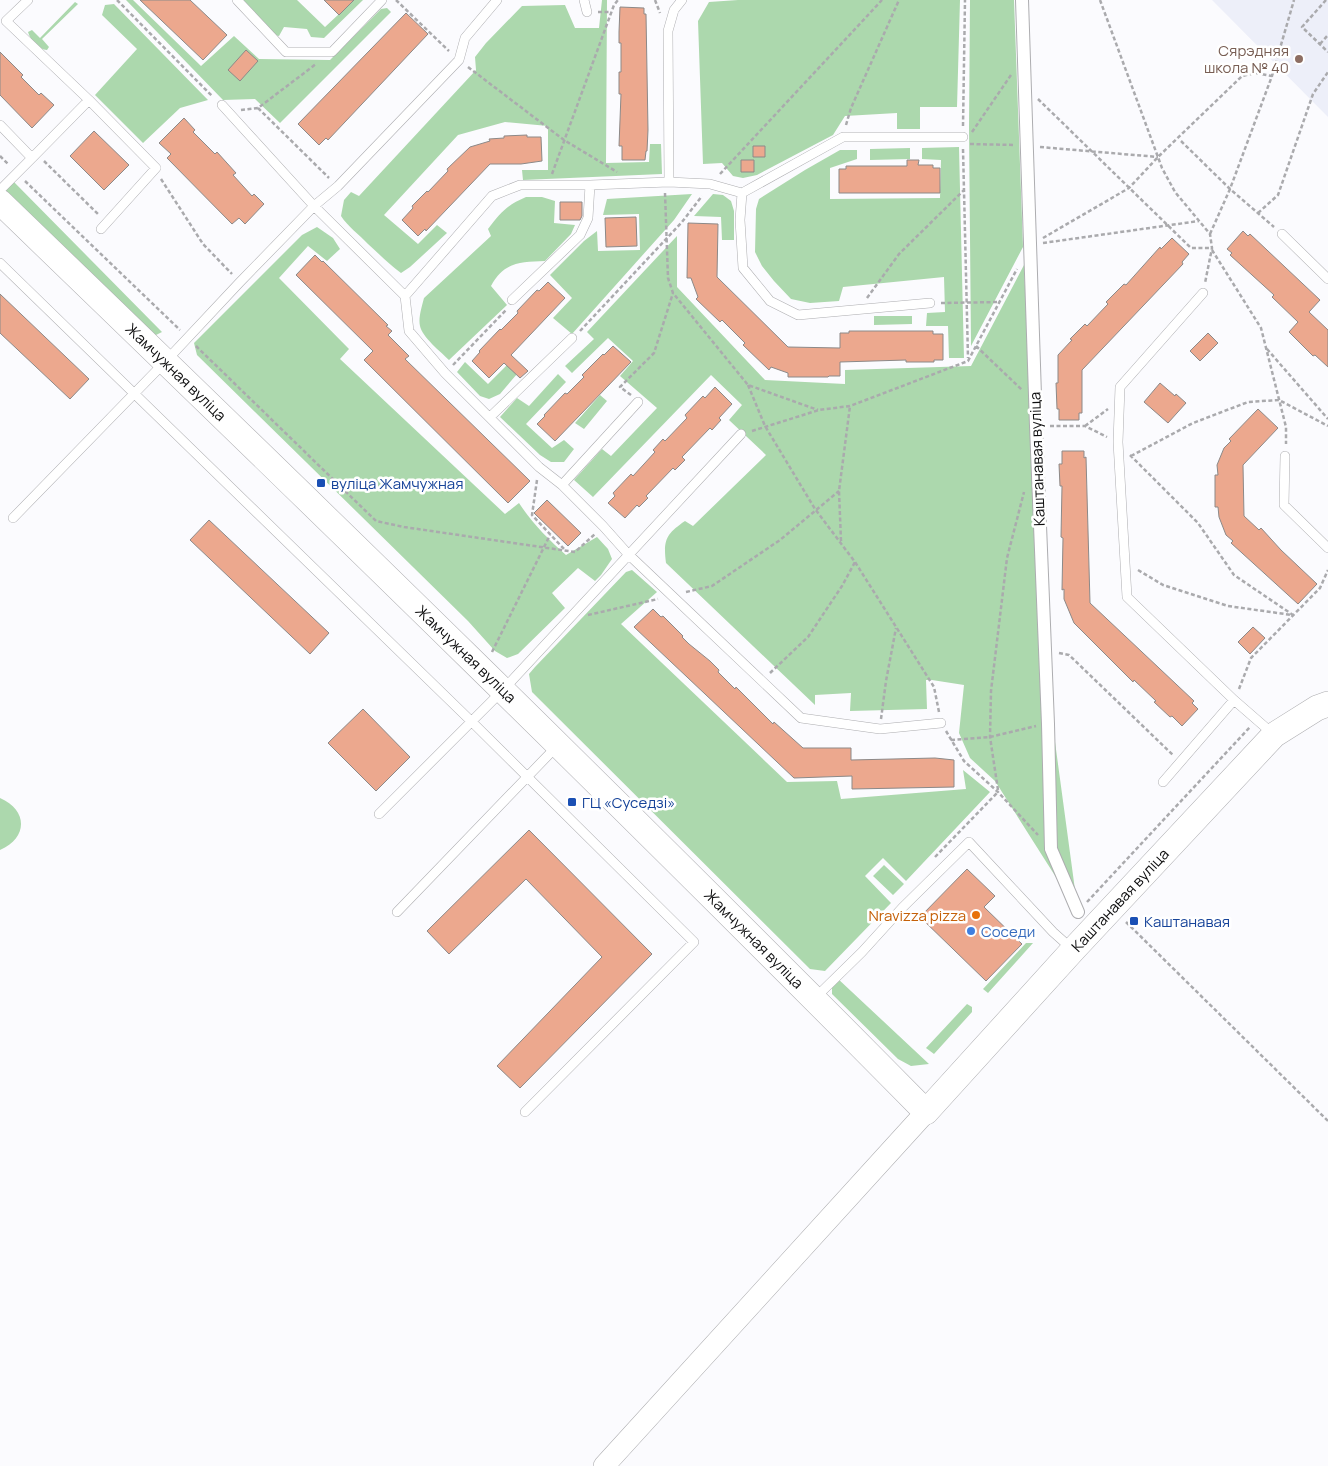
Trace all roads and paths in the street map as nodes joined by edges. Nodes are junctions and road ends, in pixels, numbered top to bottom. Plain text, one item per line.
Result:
1 (28, 0) edge
2 (117, 0) edge
3 (238, 0) edge
4 (382, 0) edge
5 (396, 0) edge
6 (497, 0) edge
7 (584, 0) edge
8 (618, 0) edge
9 (682, 0) edge
10 (882, 0) edge
11 (899, 0) edge
12 (965, 0) edge
13 (1022, 0) edge
14 (1100, 0) edge
15 (1294, 0) edge
16 (1326, 0) edge
17 (587, 12) dead end
18 (1328, 35) edge
19 (1320, 44) junction
20 (1328, 52) edge
21 (1024, 57) junction
22 (459, 60) junction
23 (319, 62) dead end
24 (1328, 72) edge
25 (1272, 76) junction
26 (1024, 86) junction
27 (89, 100) junction
28 (224, 108) junction
29 (258, 108) junction
30 (0, 125) edge
31 (843, 137) junction
32 (564, 140) junction
33 (963, 141) junction
34 (1181, 141) dead end
35 (1027, 146) junction
36 (1091, 150) junction
37 (0, 156) edge
38 (34, 156) junction
39 (1158, 157) junction
40 (156, 168) junction
41 (17, 172) junction
42 (669, 182) junction
43 (636, 183) junction
44 (710, 184) junction
45 (548, 185) junction
46 (590, 185) junction
47 (338, 186) junction
48 (1129, 188) junction
49 (1230, 189) junction
50 (0, 190) edge
51 (964, 190) junction
52 (742, 193) junction
53 (0, 202) edge
54 (314, 206) junction
55 (1258, 213) junction
56 (1199, 221) junction
57 (1167, 224) junction
58 (104, 225) joint
59 (1210, 234) junction
60 (1282, 234) joint
61 (666, 238) junction
62 (1030, 245) junction
63 (1212, 248) junction
64 (0, 263) edge
65 (1328, 279) edge
66 (240, 282) junction
67 (1203, 293) joint
68 (673, 294) junction
69 (405, 296) junction
70 (512, 300) joint
71 (1000, 302) junction
72 (930, 303) joint
73 (967, 303) junction
74 (858, 309) junction
75 (188, 338) junction
76 (572, 338) joint
77 (976, 346) junction
78 (1266, 348) junction
79 (968, 361) junction
80 (165, 362) junction
81 (445, 373) junction
82 (748, 385) junction
83 (134, 393) junction
84 (1118, 400) junction
85 (1279, 400) junction
86 (638, 402) joint
87 (1035, 402) junction
88 (850, 406) junction
89 (819, 410) junction
90 (490, 417) junction
91 (1328, 419) edge
92 (765, 426) junction
93 (1036, 426) junction
94 (1085, 426) junction
95 (1328, 426) edge
96 (741, 434) joint
97 (1122, 446) junction
98 (1130, 456) junction
99 (1286, 456) joint
100 (539, 467) junction
101 (562, 486) junction
102 (1026, 486) dead end
103 (839, 491) junction
104 (815, 509) junction
105 (13, 518) dead end
106 (603, 526) junction
107 (550, 535) junction
108 (841, 543) junction
109 (544, 547) junction
110 (1328, 548) edge
111 (566, 550) junction
112 (628, 554) junction
113 (855, 562) junction
114 (1124, 563) junction
115 (1328, 570) edge
116 (672, 595) junction
117 (1293, 615) junction
118 (567, 620) junction
119 (896, 626) junction
120 (1045, 650) junction
121 (483, 671) junction
122 (762, 681) junction
123 (502, 690) junction
124 (1234, 700) junction
125 (1328, 704) edge
126 (472, 722) junction
127 (941, 723) junction
128 (1048, 724) junction
129 (1265, 728) junction
130 (880, 729) junction
131 (990, 737) junction
132 (952, 740) junction
133 (558, 745) junction
134 (1181, 762) junction
135 (527, 777) junction
136 (1164, 782) dead end
137 (998, 792) junction
138 (379, 814) dead end
139 (1051, 850) junction
140 (397, 912) dead end
141 (1078, 912) joint
142 (1124, 920) dead end
143 (1073, 950) junction
144 (814, 999) junction
145 (525, 1112) dead end
146 (926, 1112) junction
147 (1328, 1121) edge
148 (604, 1466) edge

1 - 27 lane
2 - 28 path
3 - 4 lane
5 - 22 path
6 - 22 lane
7 - 17 lane
8 - 32 path
9 - 42 lane
10 - 44 path
11 - 31 path
12 - 33 path
13 - 21 street, Каштанавая вуліца
14 - 39 path
15 - 25 path
16 - 19 path
18 - 19 path
19 - 20 path
21 - 26 street, Каштанавая вуліца
21 - 33 path
22 - 32 path
22 - 47 lane
23 - 29 path
24 - 55 path
25 - 39 path
25 - 49 path
26 - 35 street, Каштанавая вуліца
26 - 36 path
27 - 38 lane
27 - 40 lane
28 - 29 path
28 - 54 lane
29 - 47 path
30 - 38 lane
31 - 33 lane
31 - 52 lane
32 - 43 path
32 - 45 path
33 - 35 path
33 - 51 path
34 - 49 path
35 - 36 path
35 - 62 street, Каштанавая вуліца
36 - 39 path
36 - 48 path
37 - 41 path
38 - 41 lane
38 - 58 path
39 - 48 path
39 - 56 path
40 - 58 lane
40 - 66 path
41 - 50 lane
41 - 75 path
42 - 43 lane
42 - 44 lane
42 - 61 path
43 - 46 lane
44 - 52 lane
44 - 61 path
45 - 46 lane
45 - 69 lane
46 - 70 lane
47 - 54 lane
48 - 57 path
48 - 62 path
49 - 55 path
49 - 59 path
51 - 73 path
51 - 74 path
52 - 74 lane
53 - 80 main road, Жамчужная вуліца
54 - 66 lane
54 - 69 lane
55 - 60 path
56 - 57 path
56 - 59 path
57 - 62 path
57 - 63 path
59 - 63 path
60 - 65 lane
61 - 68 path
61 - 76 path
62 - 71 path
62 - 87 street, Каштанавая вуліца
63 - 67 path
63 - 78 path
64 - 83 lane
66 - 75 lane
67 - 84 lane
68 - 82 path
68 - 86 path
69 - 81 lane
70 - 81 path
71 - 73 path
71 - 77 path
72 - 73 path
72 - 74 lane
73 - 79 path
75 - 80 lane
75 - 109 path
76 - 90 lane
77 - 79 path
77 - 87 path
78 - 85 path
78 - 91 path
79 - 88 path
80 - 83 lane
80 - 121 main road, Жамчужная вуліца
81 - 90 lane
82 - 89 path
82 - 92 path
83 - 105 lane
83 - 126 lane
84 - 94 path
84 - 97 lane
85 - 95 path
85 - 98 path
85 - 99 path
86 - 101 lane
87 - 93 street, Каштанавая вуліца
88 - 89 path
88 - 103 path
89 - 92 path
90 - 100 lane
92 - 96 path
92 - 104 path
93 - 94 path
93 - 120 street, Каштанавая вуліца
94 - 97 path
96 - 112 lane
97 - 98 path
97 - 114 lane
98 - 117 path
99 - 110 lane
100 - 101 lane
100 - 107 path
101 - 106 lane
102 - 131 path
103 - 104 path
103 - 108 path
104 - 108 path
104 - 116 path
106 - 111 path
106 - 112 lane
107 - 109 path
107 - 111 path
108 - 113 path
109 - 111 path
109 - 121 path
112 - 116 lane
112 - 118 lane
113 - 119 path
113 - 122 path
114 - 117 path
114 - 124 lane
115 - 117 path
116 - 118 path
116 - 122 lane
117 - 124 path
118 - 123 lane
119 - 127 path
119 - 130 path
120 - 128 street, Каштанавая вуліца
120 - 134 path
121 - 123 main road, Жамчужная вуліца
122 - 130 lane
123 - 126 lane
123 - 133 main road, Жамчужная вуліца
124 - 129 lane
124 - 134 lane
125 - 129 main road, Каштанавая вуліца
126 - 135 lane
126 - 138 lane
127 - 130 lane
127 - 132 path
128 - 131 path
128 - 139 street, Каштанавая вуліца
129 - 141 path
129 - 143 main road, Каштанавая вуліца
131 - 132 path
131 - 137 path
132 - 137 path
133 - 135 lane
133 - 144 main road, Жамчужная вуліца
134 - 136 lane
135 - 140 lane
135 - 145 lane
137 - 139 path
139 - 141 street, Каштанавая вуліца
142 - 147 path
143 - 144 lane
143 - 146 main road, Каштанавая вуліца
144 - 146 main road, Жамчужная вуліца
146 - 148 street

